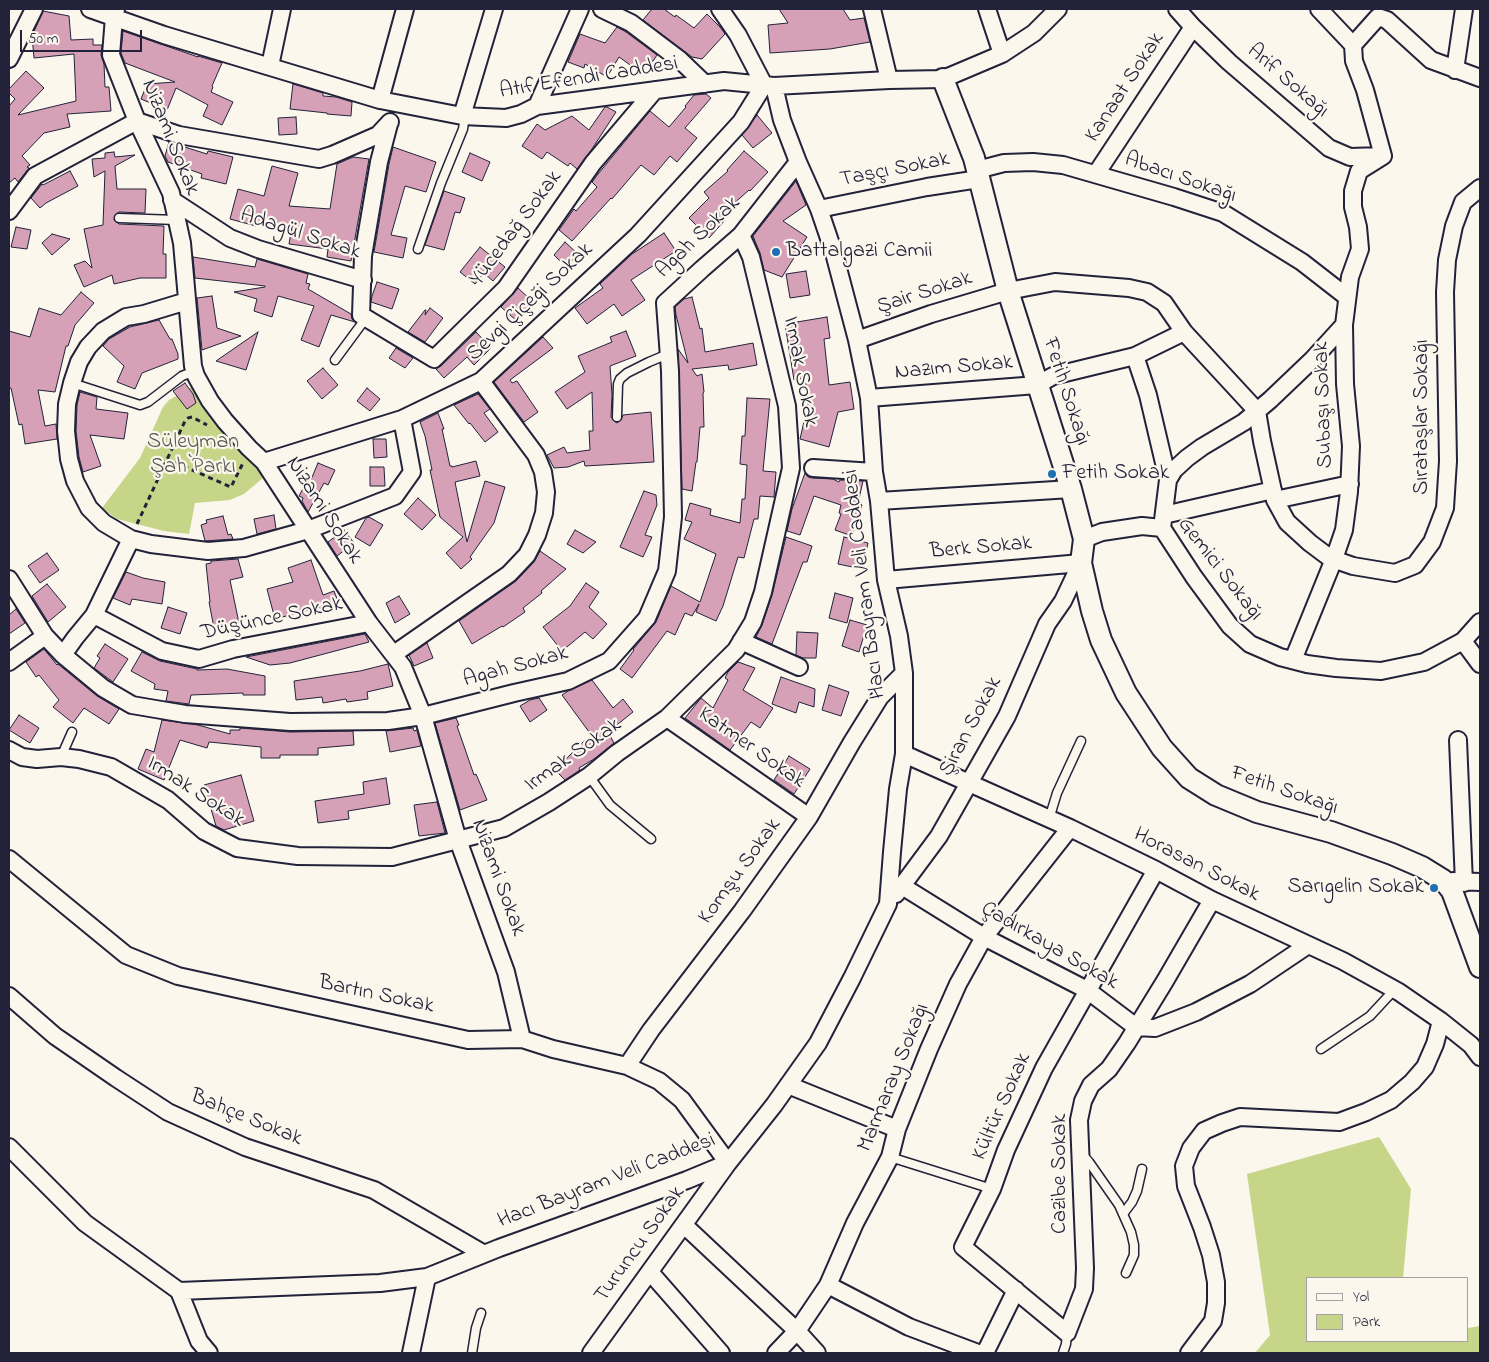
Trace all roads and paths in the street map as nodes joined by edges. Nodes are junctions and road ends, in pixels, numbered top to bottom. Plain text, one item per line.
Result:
1 (34, 9) edge
2 (90, 9) edge
3 (282, 9) edge
4 (406, 9) edge
5 (494, 9) edge
6 (580, 9) edge
7 (602, 9) edge
8 (720, 9) edge
9 (872, 9) edge
10 (987, 9) edge
11 (1058, 9) edge
12 (1177, 9) edge
13 (1319, 9) edge
14 (1464, 9) edge
15 (115, 13) edge
16 (1388, 14) edge
17 (1193, 28) junction
18 (1353, 45) junction
19 (1002, 54) junction
20 (9, 59) edge
21 (270, 66) junction
22 (1455, 70) junction
23 (1480, 78) edge
24 (943, 79) junction
25 (889, 80) junction
26 (705, 84) junction
27 (769, 86) junction
28 (655, 90) junction
29 (380, 100) junction
30 (403, 105) junction
31 (536, 106) junction
32 (463, 116) junction
33 (137, 121) junction
34 (389, 124) junction
35 (1384, 156) junction
36 (798, 162) junction
37 (978, 174) junction
38 (1096, 174) junction
39 (1480, 188) edge
40 (172, 200) junction
41 (819, 209) junction
42 (9, 211) edge
43 (118, 218) dead end
44 (177, 220) junction
45 (741, 235) junction
46 (418, 249) dead end
47 (363, 280) junction
48 (1008, 291) junction
49 (1347, 297) junction
50 (187, 301) junction
51 (366, 318) junction
52 (1344, 325) junction
53 (1184, 332) junction
54 (857, 340) junction
55 (668, 354) junction
56 (1135, 356) junction
57 (335, 360) dead end
58 (195, 371) junction
59 (481, 381) junction
60 (72, 383) junction
61 (1037, 385) junction
62 (869, 398) junction
63 (1257, 411) junction
64 (617, 417) dead end
65 (402, 419) junction
66 (212, 427) dead end
67 (250, 448) junction
68 (167, 459) junction
69 (264, 462) junction
70 (813, 468) dead end
71 (874, 472) junction
72 (1168, 480) junction
73 (1350, 484) junction
74 (1071, 489) junction
75 (1274, 495) junction
76 (878, 501) junction
77 (1163, 521) junction
78 (308, 530) junction
79 (131, 538) junction
80 (1084, 539) junction
81 (1334, 559) junction
82 (1081, 563) junction
83 (886, 580) junction
84 (9, 582) edge
85 (94, 615) junction
86 (1480, 622) edge
87 (369, 623) junction
88 (45, 636) junction
89 (742, 641) junction
90 (1463, 641) junction
91 (394, 654) junction
92 (63, 655) junction
93 (1293, 660) junction
94 (9, 662) edge
95 (1480, 664) edge
96 (799, 667) dead end
97 (904, 673) junction
98 (423, 716) junction
99 (667, 718) junction
100 (72, 732) dead end
101 (1458, 740) dead end
102 (1081, 741) dead end
103 (9, 750) edge
104 (904, 754) junction
105 (61, 757) junction
106 (589, 776) junction
107 (969, 782) junction
108 (809, 818) junction
109 (1049, 819) junction
110 (1070, 828) junction
111 (651, 839) dead end
112 (458, 840) junction
113 (9, 859) edge
114 (1156, 870) junction
115 (1444, 880) junction
116 (1472, 883) edge
117 (902, 886) junction
118 (1212, 900) junction
119 (888, 904) junction
120 (984, 937) junction
121 (1308, 945) junction
122 (1480, 967) edge
123 (1395, 989) junction
124 (1087, 990) junction
125 (9, 996) edge
126 (1441, 1021) junction
127 (1136, 1027) junction
128 (522, 1039) junction
129 (1321, 1050) dead end
130 (1480, 1057) edge
131 (627, 1066) junction
132 (788, 1085) junction
133 (897, 1129) junction
134 (9, 1147) edge
135 (1080, 1152) junction
136 (890, 1157) junction
137 (728, 1164) junction
138 (1142, 1169) dead end
139 (992, 1190) junction
140 (1123, 1214) junction
141 (684, 1225) junction
142 (484, 1254) junction
143 (650, 1272) junction
144 (1126, 1273) dead end
145 (427, 1277) junction
146 (828, 1286) junction
147 (1016, 1290) junction
148 (179, 1291) junction
149 (481, 1313) dead end
150 (797, 1331) junction
151 (1067, 1333) junction
152 (209, 1353) edge
153 (411, 1353) edge
154 (472, 1353) edge
155 (591, 1353) edge
156 (720, 1353) edge
157 (776, 1353) edge
158 (817, 1353) edge
159 (978, 1353) edge
160 (985, 1353) edge
161 (1063, 1353) edge
162 (1189, 1353) edge

1 - 20 street
2 - 15 street, Atıf Efendi Caddesi
3 - 21 street
4 - 29 street
5 - 32 street
6 - 31 street
7 - 26 street
8 - 27 street, Hacı Bayram Veli Caddesi
9 - 25 street
10 - 19 street
11 - 19 street, Atıf Efendi Caddesi
12 - 17 street, Arif Sokağı
13 - 18 street
14 - 22 street
15 - 21 street, Atıf Efendi Caddesi
15 - 33 street, Nizami Sokak
16 - 18 street
16 - 22 street
17 - 35 street, Arif Sokağı
17 - 38 street, Kanaat Sokak
18 - 35 street
19 - 24 street, Atıf Efendi Caddesi
21 - 29 street, Atıf Efendi Caddesi
22 - 23 street
24 - 25 street, Atıf Efendi Caddesi
24 - 37 street, Fetih Sokağı
25 - 27 street, Atıf Efendi Caddesi
26 - 27 street, Atıf Efendi Caddesi
26 - 28 street, Atıf Efendi Caddesi
27 - 36 street, Hacı Bayram Veli Caddesi
27 - 59 street, Sevgi Çiçeği Sokak
28 - 31 street, Atıf Efendi Caddesi
28 - 51 street, Yücedağ Sokak
29 - 30 street, Atıf Efendi Caddesi
30 - 32 street, Atıf Efendi Caddesi
30 - 34 street
31 - 32 street, Atıf Efendi Caddesi
32 - 46 lane
33 - 34 street
33 - 40 street, Nizami Sokak
33 - 42 street
34 - 47 street
35 - 49 street, Subaşı Sokak
36 - 41 street, Hacı Bayram Veli Caddesi
36 - 45 street, Agah Sokak
37 - 38 street, Abacı Sokağı
37 - 41 street, Taşçı Sokak
37 - 48 street, Fetih Sokağı
38 - 49 street, Abacı Sokağı
39 - 81 street, Sırataşlar Sokağı
40 - 44 street, Nizami Sokak
40 - 47 street, Adagül Sokak
41 - 54 street, Hacı Bayram Veli Caddesi
43 - 44 lane
44 - 50 street, Nizami Sokak
45 - 55 street, Agah Sokak
45 - 89 street, Irmak Sokak
47 - 51 street
48 - 53 street
48 - 54 street, Şair Sokak
48 - 61 street, Fetih Sokağı
49 - 52 street, Subaşı Sokak
50 - 58 street, Nizami Sokak
50 - 60 street
51 - 57 lane
52 - 63 street
52 - 73 street, Subaşı Sokak
53 - 56 street, Nazım Sokak
53 - 63 street
54 - 62 street, Hacı Bayram Veli Caddesi
55 - 64 lane
55 - 98 street, Agah Sokak
56 - 61 street, Nazım Sokak
56 - 72 street
58 - 60 lane
58 - 67 street, Nizami Sokak
59 - 65 street, Sevgi Çiçeği Sokak
59 - 91 street
60 - 79 street
61 - 62 street, Nazım Sokak
61 - 74 street, Fetih Sokağı
62 - 71 street, Hacı Bayram Veli Caddesi
63 - 72 street
63 - 75 street, Sırataşlar Sokağı
65 - 69 street, Sevgi Çiçeği Sokak
65 - 78 street
66 - 68 path
67 - 68 path
67 - 69 street, Nizami Sokak
68 - 79 path
69 - 78 street, Nizami Sokak
70 - 71 street
71 - 76 street, Hacı Bayram Veli Caddesi
72 - 77 street
73 - 75 street
73 - 81 street, Subaşı Sokak
74 - 76 street
74 - 80 street, Fetih Sokağı
75 - 77 street
75 - 81 street, Sırataşlar Sokağı
76 - 83 street, Hacı Bayram Veli Caddesi
77 - 80 street, Gemici Sokağı
77 - 93 street, Gemici Sokağı
78 - 79 street
78 - 87 street, Nizami Sokak
79 - 85 street
80 - 82 street, Fetih Sokağı
81 - 93 street, Subaşı Sokak
82 - 83 street, Berk Sokak
82 - 107 street, Şiran Sokak
82 - 115 street, Fetih Sokağı
83 - 97 street, Hacı Bayram Veli Caddesi
84 - 88 street, Agah Sokak
85 - 87 street, Düşünce Sokak
85 - 92 street
86 - 90 street, Gemici Sokağı
87 - 91 street, Nizami Sokak
88 - 92 street, Agah Sokak
88 - 94 street
89 - 96 street
89 - 99 street, Irmak Sokak
90 - 93 street, Gemici Sokağı
90 - 95 street
91 - 98 street, Nizami Sokak
92 - 98 street, Agah Sokak
97 - 104 street, Hacı Bayram Veli Caddesi
97 - 108 street, Komşu Sokak
98 - 112 street, Nizami Sokak
99 - 106 street, Irmak Sokak
99 - 108 street, Katmer Sokak
100 - 105 lane
101 - 116 street
102 - 109 lane
103 - 105 street, Irmak Sokak
104 - 107 street, Horasan Sokak
104 - 119 street, Hacı Bayram Veli Caddesi
105 - 112 street, Irmak Sokak
106 - 111 lane
106 - 112 street, Irmak Sokak
107 - 109 street, Horasan Sokak
107 - 117 street, Şiran Sokak
108 - 131 street, Komşu Sokak
109 - 110 street, Horasan Sokak
110 - 114 street, Horasan Sokak
110 - 120 street, Marmaray Sokağı
112 - 128 street, Nizami Sokak
113 - 128 street, Bartın Sokak
114 - 118 street, Horasan Sokak
114 - 124 street, Kültür Sokak
115 - 116 street
115 - 122 street
117 - 119 street, Şiran Sokak
117 - 120 street, Çadırkaya Sokak
118 - 121 street, Horasan Sokak
118 - 127 street, Cazibe Sokak
119 - 132 street, Hacı Bayram Veli Caddesi
120 - 124 street, Çadırkaya Sokak
120 - 133 street, Marmaray Sokağı
121 - 123 street, Horasan Sokak
121 - 127 street
123 - 126 street, Horasan Sokak
123 - 129 lane
124 - 127 street, Çadırkaya Sokak
124 - 139 street, Kültür Sokak
125 - 142 street, Bahçe Sokak
126 - 130 street, Horasan Sokak
126 - 162 street
127 - 135 street, Cazibe Sokak
128 - 131 street, Bartın Sokak
131 - 137 street, Bartın Sokak
132 - 133 street
132 - 137 street, Hacı Bayram Veli Caddesi
133 - 136 street, Marmaray Sokağı
134 - 148 street
135 - 140 lane
135 - 151 street, Cazibe Sokak
136 - 139 lane
136 - 146 street, Marmaray Sokağı
137 - 141 street, Turuncu Sokak
137 - 142 street, Hacı Bayram Veli Caddesi
138 - 140 lane
139 - 147 street, Kültür Sokak
140 - 144 lane
141 - 143 street, Turuncu Sokak
141 - 150 street
142 - 145 street, Hacı Bayram Veli Caddesi
143 - 155 street, Turuncu Sokak
143 - 156 street
145 - 148 street, Hacı Bayram Veli Caddesi
145 - 153 street
146 - 150 street, Marmaray Sokağı
146 - 159 street
147 - 151 street, Kültür Sokak
147 - 160 street
148 - 152 street
149 - 154 lane
150 - 157 street, Marmaray Sokağı
150 - 158 street
151 - 161 lane

